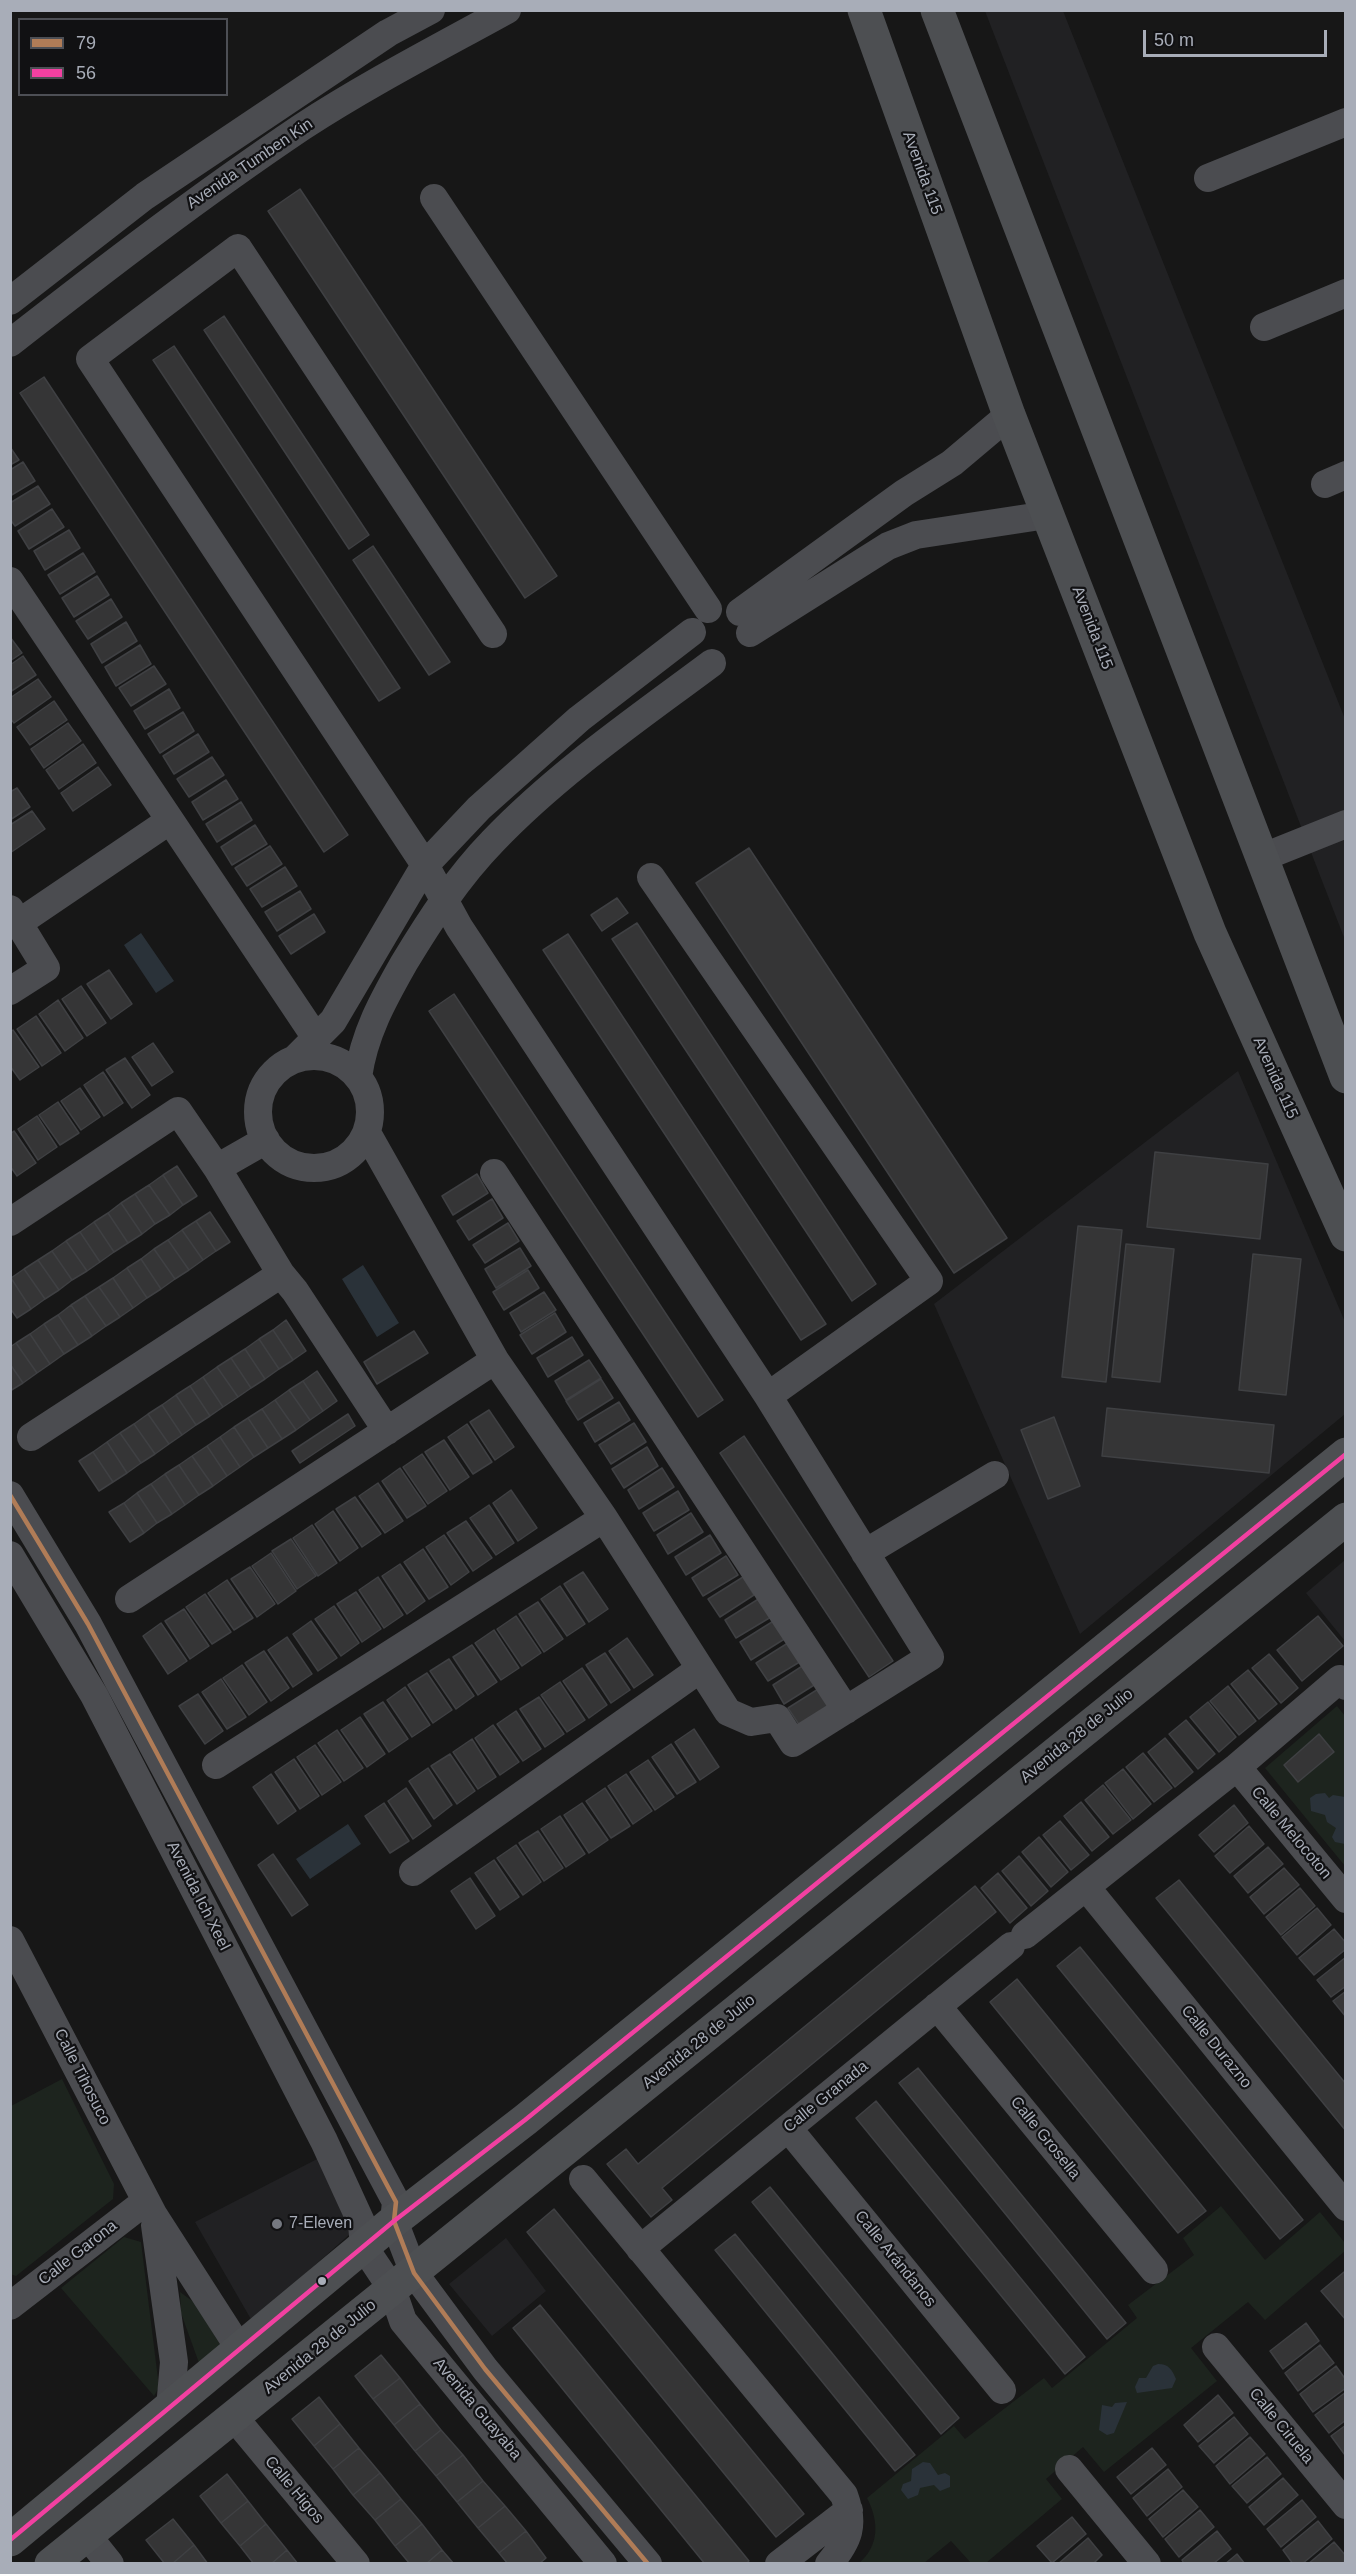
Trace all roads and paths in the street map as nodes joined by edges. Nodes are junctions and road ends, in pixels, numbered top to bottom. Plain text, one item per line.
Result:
1 (431, 10) edge
2 (507, 10) edge
3 (937, 10) edge
4 (870, 12) edge
5 (1346, 122) edge
6 (1208, 178) dead end
7 (434, 198) dead end
8 (1346, 293) edge
9 (10, 301) edge
10 (1264, 327) dead end
11 (10, 343) edge
12 (1009, 415) junction
13 (1047, 515) junction
14 (10, 580) edge
15 (700, 620) junction
16 (745, 622) junction
17 (493, 634) dead end
18 (712, 663) junction
19 (169, 821) junction
20 (1346, 824) edge
21 (1261, 858) junction
22 (425, 865) junction
23 (651, 877) dead end
24 (445, 901) junction
25 (15, 915) edge
26 (10, 991) edge
27 (316, 1038) junction
28 (295, 1059) junction
29 (358, 1077) junction
30 (1346, 1077) edge
31 (367, 1133) junction
32 (266, 1140) junction
33 (217, 1168) junction
34 (494, 1173) dead end
35 (10, 1222) edge
36 (1346, 1235) edge
37 (281, 1274) junction
38 (495, 1360) junction
39 (768, 1396) junction
40 (387, 1431) junction
41 (31, 1437) dead end
42 (1346, 1454) edge
43 (995, 1475) dead end
44 (10, 1495) edge
45 (604, 1518) junction
46 (1346, 1519) edge
47 (866, 1553) junction
48 (10, 1555) edge
49 (129, 1599) dead end
50 (700, 1669) junction
51 (1343, 1683) edge
52 (846, 1710) junction
53 (216, 1765) dead end
54 (1237, 1767) junction
55 (413, 1872) dead end
56 (1086, 1887) junction
57 (1346, 1899) edge
58 (10, 1940) edge
59 (937, 2006) junction
60 (788, 2128) junction
61 (584, 2179) dead end
62 (1346, 2207) edge
63 (150, 2208) junction
64 (395, 2211) junction
65 (364, 2247) junction
66 (640, 2248) junction
67 (1154, 2270) dead end
68 (403, 2281) junction
69 (10, 2306) edge
70 (1216, 2347) dead end
71 (241, 2350) junction
72 (485, 2369) junction
73 (462, 2390) junction
74 (1002, 2390) dead end
75 (170, 2408) junction
76 (233, 2416) junction
77 (1069, 2469) dead end
78 (1346, 2505) edge
79 (849, 2510) junction
80 (86, 2534) junction
81 (10, 2540) edge
82 (51, 2564) edge
83 (110, 2564) edge
84 (356, 2564) edge
85 (603, 2564) edge
86 (648, 2564) edge
87 (779, 2564) edge
88 (829, 2564) edge
89 (1147, 2564) edge

1 - 9 street, Avenida Tumben Kin
2 - 11 street, Avenida Tumben Kin
3 - 21 main road
4 - 12 main road, Avenida 115
5 - 6 street
7 - 15 street
8 - 10 street
12 - 13 main road, Avenida 115
12 - 16 street
13 - 16 street
13 - 36 main road, Avenida 115
14 - 19 street
15 - 16 street
15 - 18 street
15 - 22 street
16 - 18 street
17 - 22 street
18 - 24 street
19 - 25 street
19 - 27 street
20 - 21 street
21 - 30 main road
22 - 24 street
22 - 27 street
23 - 39 street
24 - 29 street
24 - 39 street
25 - 26 street
27 - 28 street
28 - 29 street
28 - 32 street
29 - 31 street
31 - 32 street
31 - 38 street
32 - 33 street
33 - 35 street
33 - 37 street
34 - 52 street
37 - 40 street
37 - 41 street
38 - 40 street
38 - 45 street
39 - 47 street
40 - 49 street
42 - 64 main road
43 - 47 street
44 - 64 street, Avenida Guayaba
45 - 50 street
45 - 53 street
46 - 68 main road, Avenida 28 de Julio
47 - 52 street
48 - 65 street, Avenida Ich Xeel
50 - 52 street
50 - 55 street
51 - 54 street
54 - 56 street
54 - 57 street, Calle Melocoton
56 - 59 street, Calle Granada
56 - 62 street, Calle Durazno
58 - 63 street, Calle Tihosuco
59 - 60 street, Calle Granada
59 - 67 street, Calle Grosella
60 - 66 street, Calle Granada
60 - 74 street, Calle Arándanos
61 - 66 street
63 - 69 street, Calle Garona
63 - 71 street, Calle Tihosuco
63 - 75 street, Calle Tihosuco
64 - 65 main road
64 - 68 street, Avenida Guayaba
65 - 68 street, Avenida Guayaba
65 - 71 main road
66 - 79 street
68 - 72 street, Avenida Guayaba
68 - 73 street, Avenida Guayaba
68 - 76 main road, Avenida 28 de Julio
70 - 78 street, Calle Ciruela
71 - 75 main road
72 - 73 street
72 - 86 street, Avenida Guayaba
73 - 85 street, Avenida Guayaba
75 - 81 main road
76 - 80 main road, Avenida 28 de Julio
76 - 84 street, Calle Higos
77 - 89 street
79 - 87 street
79 - 88 street
80 - 82 main road, Avenida 28 de Julio
80 - 83 street

